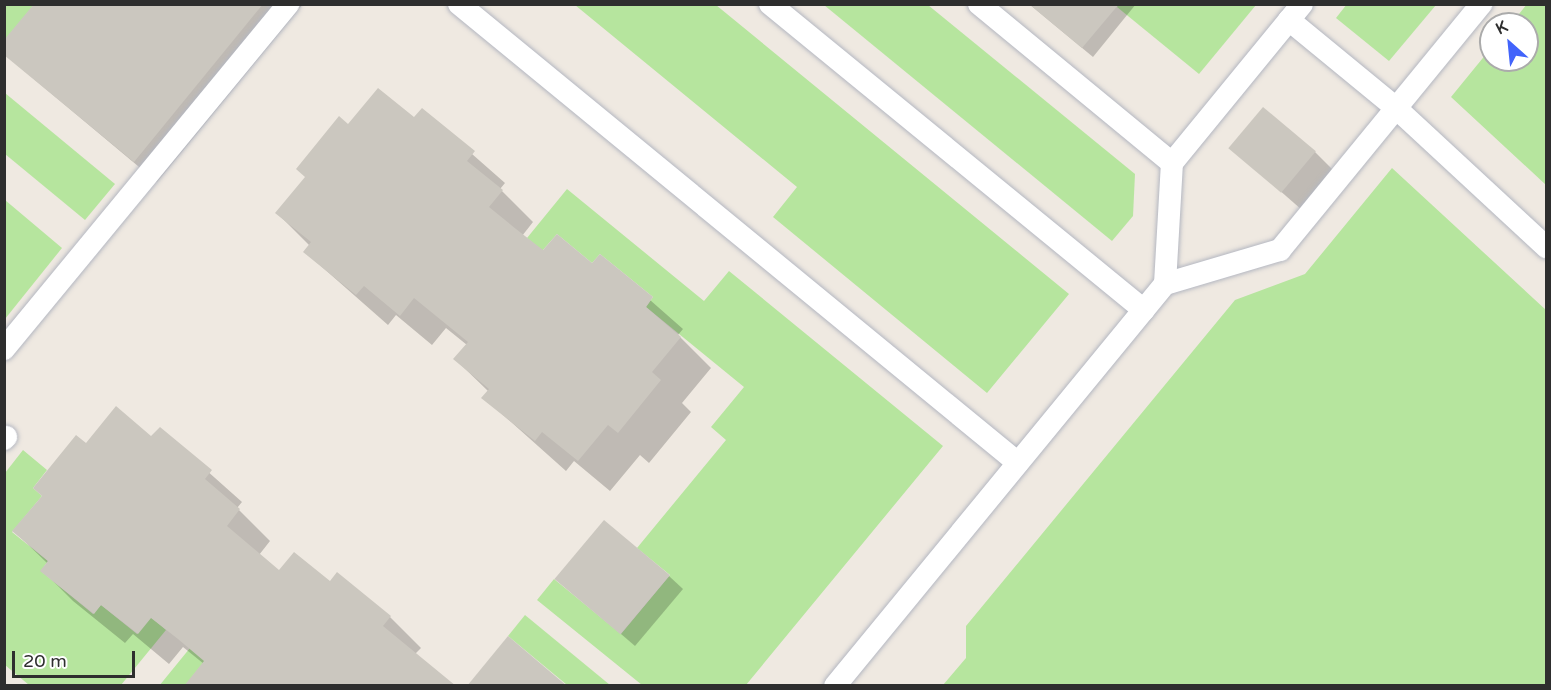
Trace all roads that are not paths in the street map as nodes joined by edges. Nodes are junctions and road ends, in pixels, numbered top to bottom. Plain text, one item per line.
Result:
1 (288, 4) edge
2 (459, 4) edge
3 (770, 4) edge
4 (979, 4) edge
5 (1481, 4) edge
6 (1295, 12) edge
7 (1396, 108) junction
8 (1172, 163) junction
9 (1546, 247) edge
10 (1166, 284) junction
11 (1144, 310) junction
12 (4, 349) edge
13 (1018, 463) junction
14 (835, 686) edge

1 - 12 lane
2 - 13 lane
3 - 11 lane
4 - 8 lane
5 - 7 lane
6 - 7 lane
6 - 8 lane
7 - 9 lane
7 - 10 lane
8 - 10 lane
10 - 11 lane
11 - 13 lane
13 - 14 lane

